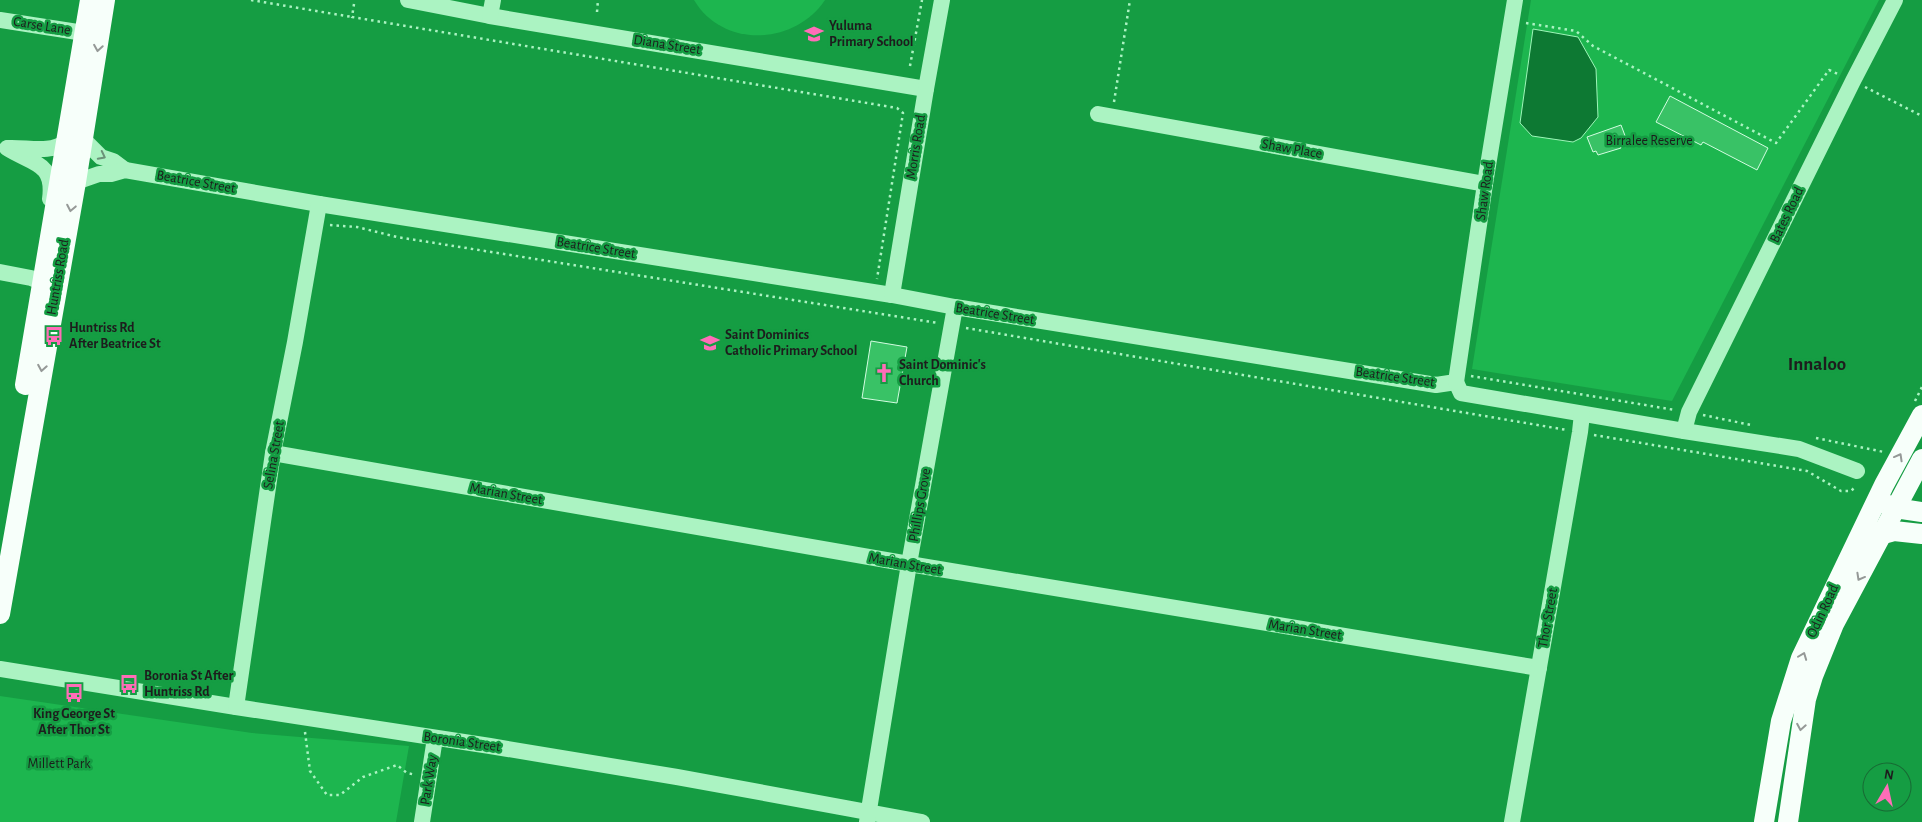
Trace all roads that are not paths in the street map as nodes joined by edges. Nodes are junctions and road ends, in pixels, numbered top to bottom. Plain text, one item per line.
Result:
1 (90, 0) edge
2 (106, 0) edge
3 (408, 0) edge
4 (942, 0) edge
5 (1515, 0) edge
6 (1895, 0) edge
7 (492, 8) edge
8 (0, 20) edge
9 (84, 33) junction
10 (926, 88) junction
11 (1105, 115) road end
12 (75, 141) junction
13 (3, 147) edge
14 (125, 170) junction
15 (76, 182) junction
16 (1485, 184) junction
17 (319, 204) junction
18 (52, 223) junction
19 (0, 272) edge
20 (42, 282) junction
21 (892, 295) junction
22 (955, 308) junction
23 (1457, 378) junction
24 (1582, 414) junction
25 (1922, 415) edge
26 (1684, 432) junction
27 (273, 453) junction
28 (1922, 459) edge
29 (1858, 476) road end
30 (1886, 504) junction
31 (1922, 512) edge
32 (1864, 526) junction
33 (1883, 534) junction
34 (1922, 534) edge
35 (0, 536) edge
36 (909, 564) junction
37 (0, 614) edge
38 (1539, 668) junction
39 (0, 669) edge
40 (236, 707) junction
41 (435, 738) junction
42 (868, 818) edge
43 (422, 822) edge
44 (922, 822) edge
45 (1512, 822) edge
46 (1764, 822) edge
47 (1788, 822) edge

1 - 9 main road, Huntriss Road
2 -> 12 main road, Huntriss Road
3 - 7 street, Diana Street
4 - 10 street, Morris Road
5 - 16 street, Shaw Road
6 - 26 street, Bates Road
7 - 10 street, Diana Street
8 - 9 street, Carse Lane
9 - 12 main road, Huntriss Road
10 - 21 street, Morris Road
11 - 16 street, Shaw Place
12 - 13 street
12 -> 14 street, Beatrice Street
12 - 15 main road, Huntriss Road
12 - 18 main road, Huntriss Road
13 - 18 street
14 - 15 street, Beatrice Street
14 - 17 street, Beatrice Street
15 -> 37 main road, Huntriss Road
16 - 23 street, Shaw Road
17 - 21 street, Beatrice Street
17 - 27 street, Selina Street
18 - 20 main road, Huntriss Road
19 - 20 street
20 - 35 main road, Huntriss Road
21 - 22 street, Beatrice Street
22 - 23 street, Beatrice Street
22 - 36 street, Phillips Grove
23 - 24 street
24 - 26 street
24 - 38 street, Thor Street
30 -> 25 main road, Odin Road
26 - 29 street
27 - 36 street, Marian Street
27 - 40 street, Selina Street
28 - 30 main road, Odin Road
30 - 31 main road
30 - 32 main road, Odin Road
30 - 33 main road, Odin Road
32 - 33 main road
46 -> 32 main road, Odin Road
33 - 34 main road
33 -> 47 main road, Odin Road
36 - 38 street, Marian Street
36 - 42 street, Phillips Grove
38 - 45 street, Thor Street
39 - 40 street, Boronia Street
40 - 41 street, Boronia Street
41 - 42 street, Boronia Street
41 - 43 street, Park Way
42 - 44 street, Boronia Street

